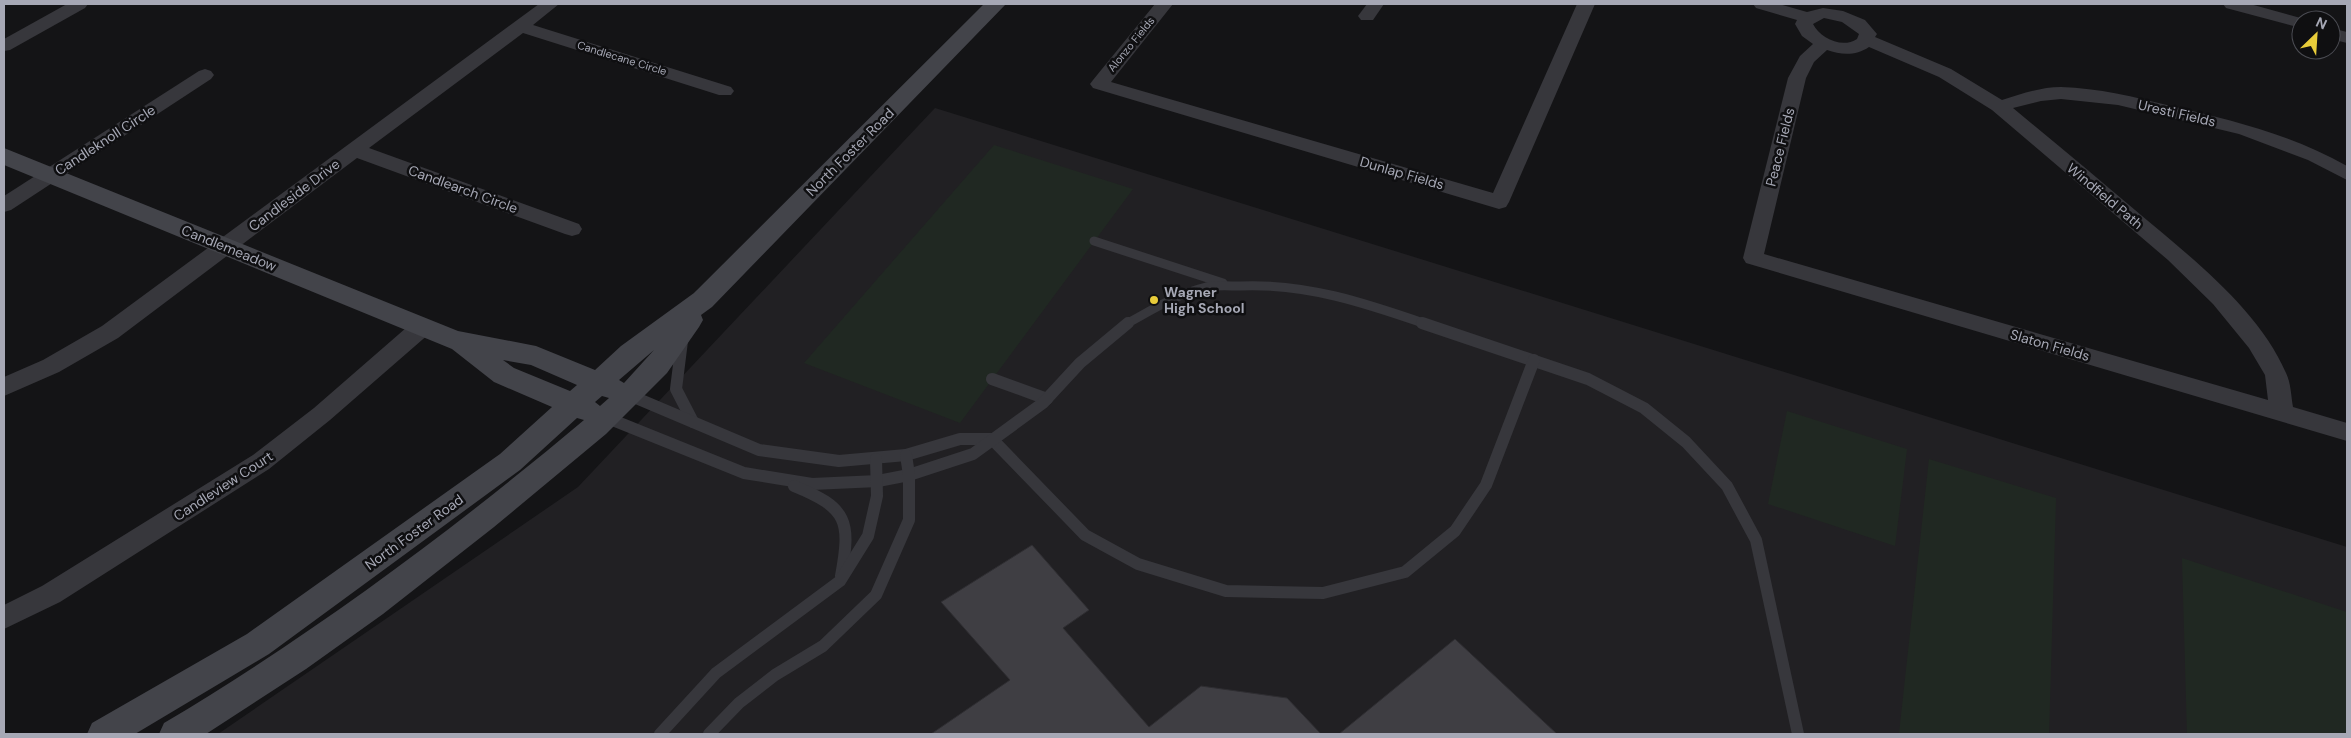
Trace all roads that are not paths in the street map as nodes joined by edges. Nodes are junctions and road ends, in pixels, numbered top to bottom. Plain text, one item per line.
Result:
1 (79, 4) edge
2 (550, 4) edge
3 (996, 4) edge
4 (1164, 4) edge
5 (1586, 4) edge
6 (1762, 4) edge
7 (2232, 4) edge
8 (1807, 18) junction
9 (2291, 21) edge
10 (520, 26) junction
11 (1867, 40) junction
12 (1823, 44) junction
13 (4, 46) edge
14 (205, 75) dead end
15 (1099, 84) joint
16 (725, 91) dead end
17 (1999, 106) junction
18 (354, 150) junction
19 (4, 156) edge
20 (2347, 174) edge
21 (51, 175) junction
22 (4, 205) edge
23 (572, 229) dead end
24 (1094, 241) dead end
25 (226, 247) junction
26 (1753, 258) joint
27 (1232, 286) junction
28 (703, 300) junction
29 (422, 327) junction
30 (685, 327) junction
31 (454, 340) junction
32 (1534, 360) junction
33 (992, 379) dead end
34 (599, 382) junction
35 (4, 387) edge
36 (628, 395) junction
37 (1047, 399) junction
38 (574, 405) junction
39 (2282, 413) junction
40 (605, 417) junction
41 (693, 422) junction
42 (2347, 432) edge
43 (992, 439) junction
44 (906, 455) junction
45 (876, 459) junction
46 (909, 475) junction
47 (769, 476) junction
48 (878, 481) junction
49 (840, 580) junction
50 (4, 618) edge
51 (104, 734) edge
52 (176, 734) edge
53 (660, 734) edge
54 (709, 734) edge
55 (1798, 734) edge

1 - 13 street
2 - 10 street, Candleside Drive
3 - 28 main road, North Foster Road
4 - 15 street, Alonzo Fields
5 - 15 street, Dunlap Fields
6 - 8 street
7 - 9 street
8 - 11 street
8 - 12 street
10 - 16 street, Candlecane Circle
10 - 18 street, Candleside Drive
11 - 12 street
11 - 17 street, Windfield Path
12 - 26 street, Peace Fields
14 - 21 street, Candleknoll Circle
17 - 20 street, Uresti Fields
17 - 39 street, Windfield Path
18 - 23 street, Candlearch Circle
18 - 25 street, Candleside Drive
19 - 21 main road, Candlemeadow
21 - 22 street, Candleknoll Circle
21 - 25 main road, Candlemeadow
24 - 27 lane
25 - 29 main road, Candlemeadow
25 - 35 street, Candleside Drive
26 - 39 street, Slaton Fields
27 - 32 lane
27 - 37 lane
28 - 30 main road, North Foster Road
28 - 34 main road, North Foster Road
29 - 31 main road, Candlemeadow
29 - 50 street, Candleview Court
30 - 36 main road, North Foster Road
30 - 41 lane
31 - 34 main road, Candlemeadow
31 - 38 main road, Candlemeadow
32 - 43 lane
32 - 55 lane
33 - 37 lane
34 - 36 main road, Candlemeadow
34 - 38 main road, North Foster Road
36 - 40 main road, North Foster Road
36 - 41 lane
37 - 43 lane
38 - 40 main road, Candlemeadow
38 - 51 main road, North Foster Road
39 - 42 street, Slaton Fields
40 - 47 lane
40 - 52 main road, North Foster Road
41 - 45 lane
43 - 44 lane
43 - 46 lane
44 - 45 lane
44 - 46 lane
45 - 48 lane
46 - 48 lane
46 - 54 lane
47 - 48 lane
47 - 49 lane
48 - 49 lane
49 - 53 lane

